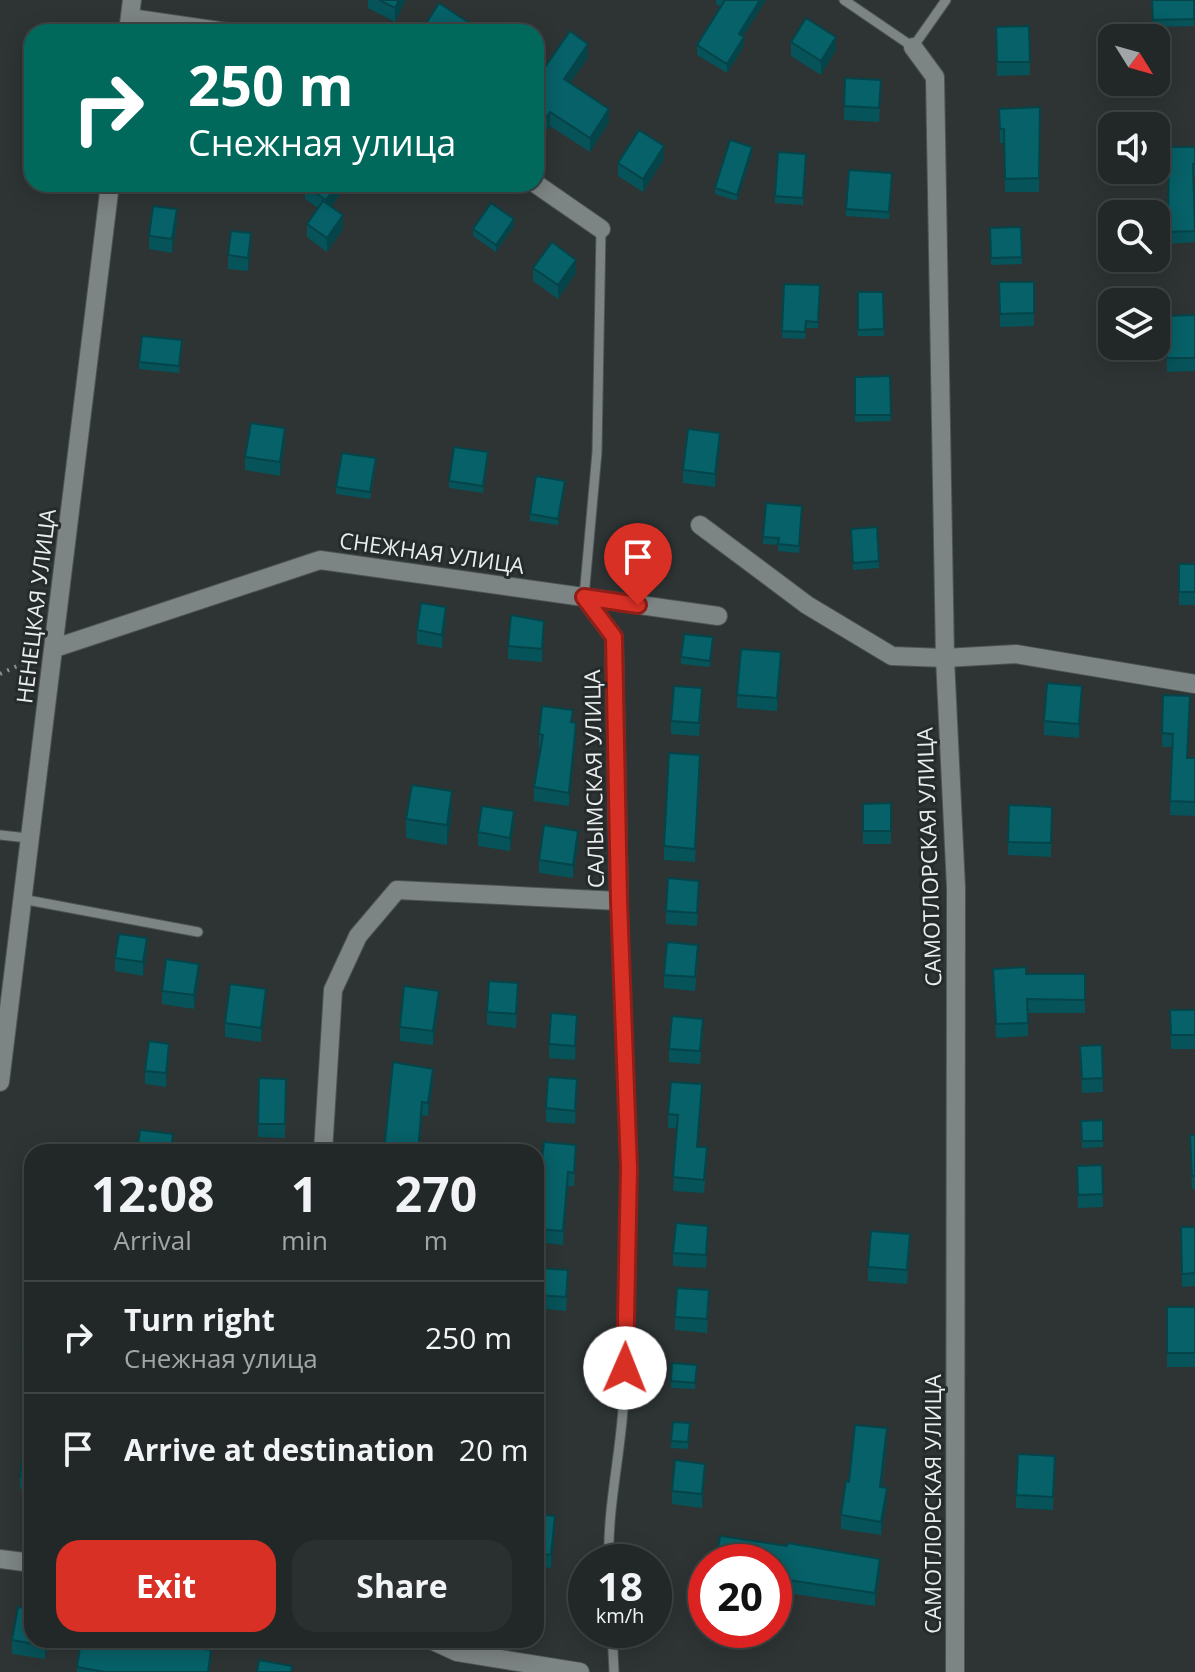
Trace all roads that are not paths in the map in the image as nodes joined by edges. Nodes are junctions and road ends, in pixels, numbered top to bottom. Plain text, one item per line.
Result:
1 (844, 0) edge
2 (946, 0) edge
3 (130, 17) edge
4 (175, 24) edge
5 (913, 47) junction
6 (544, 190) edge
7 (109, 192) edge
8 (601, 229) joint
9 (700, 525) dead end
10 (584, 597) junction
11 (718, 616) dead end
12 (55, 648) junction
13 (945, 658) junction
14 (1195, 684) edge
15 (0, 835) edge
16 (28, 838) junction
17 (22, 899) junction
18 (619, 901) junction
19 (198, 932) dead end
20 (0, 1082) edge
21 (323, 1144) edge
22 (608, 1544) edge
23 (0, 1559) edge
24 (24, 1562) edge
25 (448, 1648) edge
26 (613, 1648) edge
27 (580, 1672) edge
28 (614, 1672) edge
29 (955, 1672) edge

1 - 5 lane
2 - 5 lane
3 - 4 street
5 - 13 street, САМОТЛОРСКАЯ УЛИЦА
6 - 8 street
7 - 12 street, НЕНЕЦКАЯ УЛИЦА
8 - 10 lane
9 - 13 street
10 - 11 street, СНЕЖНАЯ УЛИЦА
10 - 12 street, СНЕЖНАЯ УЛИЦА
10 - 18 street, САЛЫМСКАЯ УЛИЦА
12 - 16 street, НЕНЕЦКАЯ УЛИЦА
13 - 14 street
13 - 29 street, САМОТЛОРСКАЯ УЛИЦА
15 - 16 lane
16 - 17 street, НЕНЕЦКАЯ УЛИЦА
17 - 19 lane
17 - 20 street, НЕНЕЦКАЯ УЛИЦА
18 - 21 street
18 - 22 lane, САЛЫМСКАЯ УЛИЦА
23 - 24 street
25 - 27 street
26 - 28 lane

